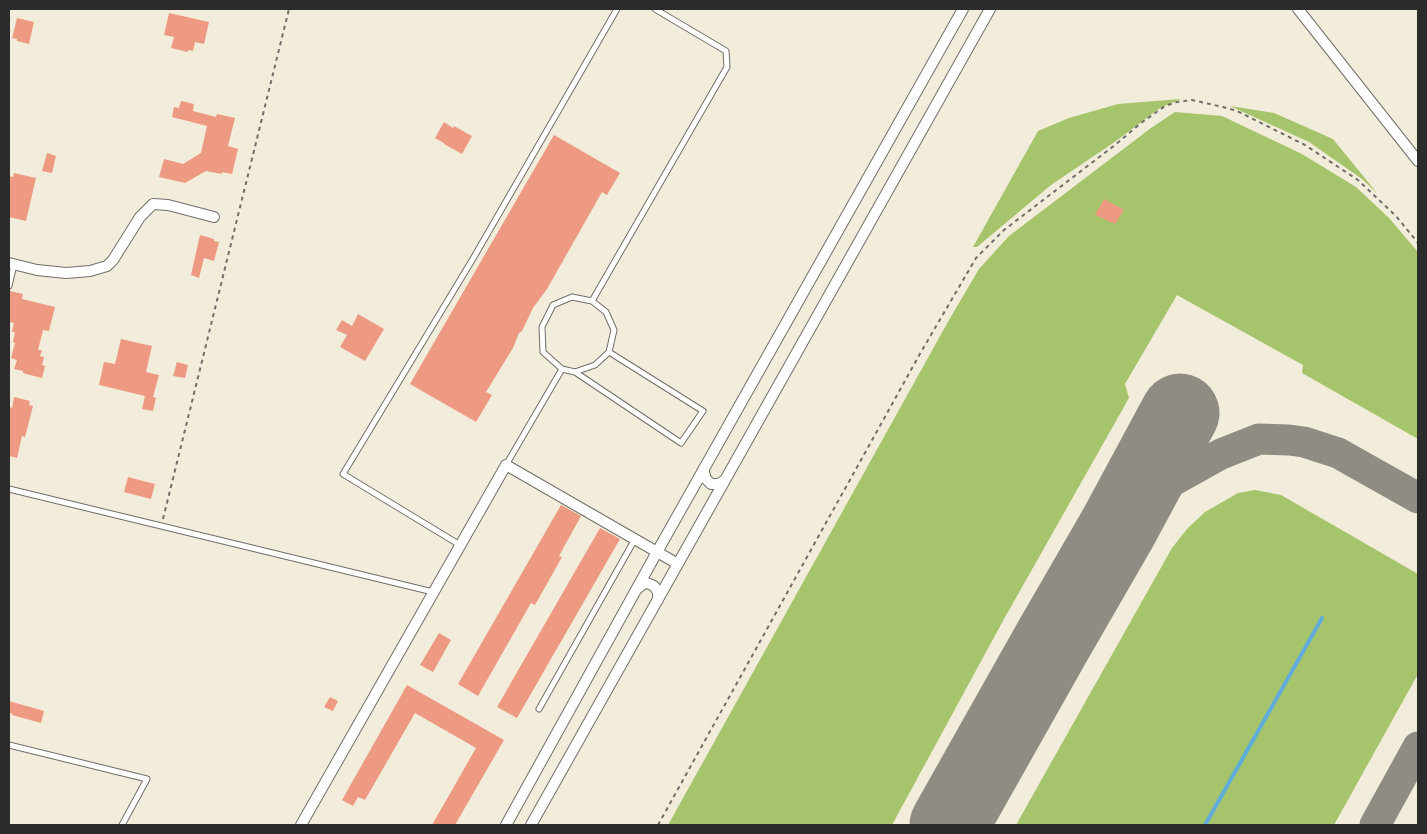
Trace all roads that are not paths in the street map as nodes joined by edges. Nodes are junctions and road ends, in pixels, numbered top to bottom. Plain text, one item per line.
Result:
1 (617, 9) edge
2 (656, 9) edge
3 (963, 9) edge
4 (990, 9) edge
5 (1298, 9) edge
6 (1418, 161) edge
7 (214, 217) dead end
8 (12, 264) edge
9 (9, 286) edge
10 (592, 301) junction
11 (609, 352) junction
12 (562, 369) junction
13 (576, 372) junction
14 (506, 465) junction
15 (704, 468) junction
16 (725, 480) junction
17 (9, 489) edge
18 (635, 539) junction
19 (460, 545) junction
20 (657, 552) junction
21 (678, 564) junction
22 (637, 588) junction
23 (433, 592) junction
24 (658, 600) junction
25 (539, 709) dead end
26 (9, 745) edge
27 (122, 825) edge
28 (302, 825) edge
29 (506, 825) edge
30 (531, 825) edge

1 - 19 lane
2 - 10 lane
3 - 15 street
4 - 16 street
5 - 6 street
7 - 8 street
8 - 9 lane
10 - 11 lane
10 - 12 lane
11 - 13 lane
11 - 13 lane
12 - 13 lane
12 - 14 lane
14 - 18 street
14 - 19 street
15 - 16 street
15 - 20 street
16 - 21 street
17 - 23 lane
18 - 20 street
18 - 25 lane
19 - 23 street
20 - 21 street
20 - 22 street
21 - 24 street
22 - 24 street
22 - 29 street
23 - 28 street
24 - 30 street
26 - 27 lane

